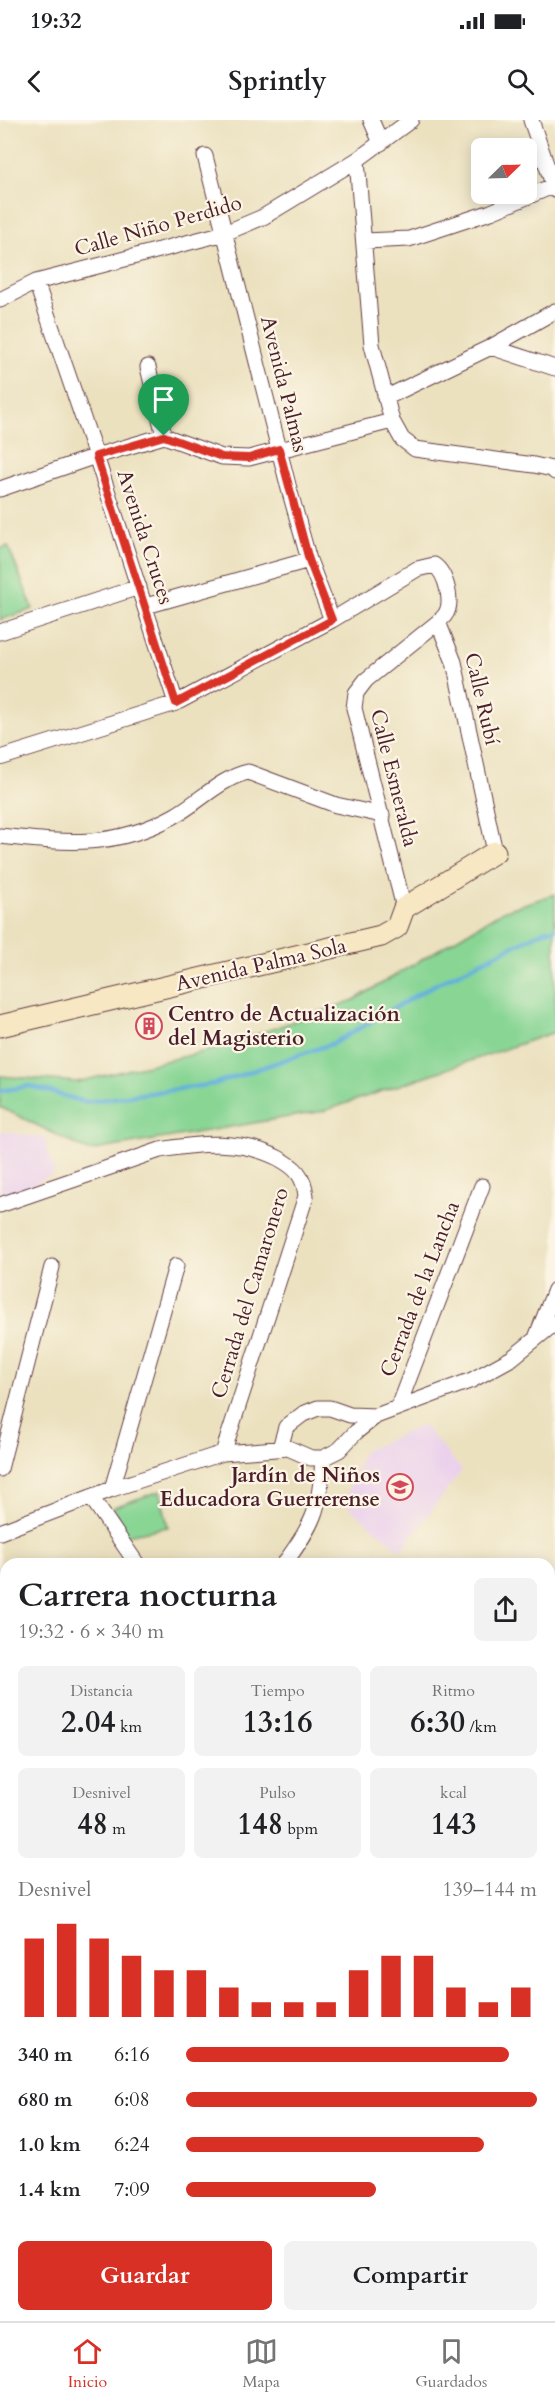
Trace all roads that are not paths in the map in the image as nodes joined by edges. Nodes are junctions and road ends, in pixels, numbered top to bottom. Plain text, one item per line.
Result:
1 (371, 120) edge
2 (411, 120) edge
3 (531, 120) edge
4 (381, 143) junction
5 (205, 156) dead end
6 (357, 160) junction
7 (554, 187) edge
8 (225, 233) junction
9 (365, 241) junction
10 (36, 282) junction
11 (0, 300) edge
12 (555, 311) edge
13 (491, 347) junction
14 (147, 367) dead end
15 (555, 368) edge
16 (385, 398) junction
17 (392, 421) junction
18 (164, 436) junction
19 (279, 449) junction
20 (96, 456) junction
21 (553, 471) edge
22 (0, 489) edge
23 (309, 560) junction
24 (139, 587) junction
25 (146, 606) junction
26 (332, 620) junction
27 (438, 622) junction
28 (0, 632) edge
29 (176, 703) junction
30 (0, 758) edge
31 (382, 815) junction
32 (0, 836) edge
33 (495, 852) joint
34 (404, 908) junction
35 (0, 1026) edge
36 (482, 1186) dead end
37 (0, 1205) edge
38 (176, 1266) dead end
39 (52, 1267) dead end
40 (555, 1290) edge
41 (555, 1323) edge
42 (536, 1339) junction
43 (398, 1407) junction
44 (376, 1416) junction
45 (280, 1448) junction
46 (223, 1453) junction
47 (322, 1458) junction
48 (0, 1469) edge
49 (112, 1489) junction
50 (91, 1497) junction
51 (0, 1532) edge
52 (133, 1558) edge
53 (288, 1558) edge

1 - 4 street
2 - 4 street, Calle Niño Perdido
3 - 7 street
4 - 6 street, Calle Niño Perdido
5 - 8 street, Avenida Palmas
6 - 8 street, Calle Niño Perdido
6 - 9 street
7 - 9 street
8 - 10 street, Calle Niño Perdido
8 - 19 street, Avenida Palmas
9 - 16 street
10 - 11 street, Calle Niño Perdido
10 - 20 street, Avenida Cruces
12 - 13 street
13 - 15 street
13 - 16 street
14 - 18 street
16 - 17 street
17 - 19 street
17 - 21 street
18 - 19 street
18 - 20 street
19 - 23 street, Avenida Palmas
20 - 22 street
20 - 24 street, Avenida Cruces
23 - 25 street
23 - 26 street, Avenida Palmas
24 - 25 street, Avenida Cruces
24 - 28 street
25 - 29 street, Avenida Cruces
26 - 27 street
26 - 29 street
27 - 31 street, Calle Esmeralda
27 - 33 street, Calle Rubí
29 - 30 street
31 - 32 street
31 - 34 street, Calle Esmeralda
33 - 34 street, Avenida Palma Sola
34 - 35 street, Avenida Palma Sola
36 - 43 street, Cerrada de la Lancha
37 - 46 street, Cerrada del Camaronero
38 - 49 street
39 - 48 street
40 - 42 street
41 - 42 street
42 - 43 street
43 - 44 street
44 - 45 street
44 - 47 street
45 - 46 street
45 - 47 street
46 - 49 street
47 - 53 street
49 - 50 street
50 - 51 street
50 - 52 street

